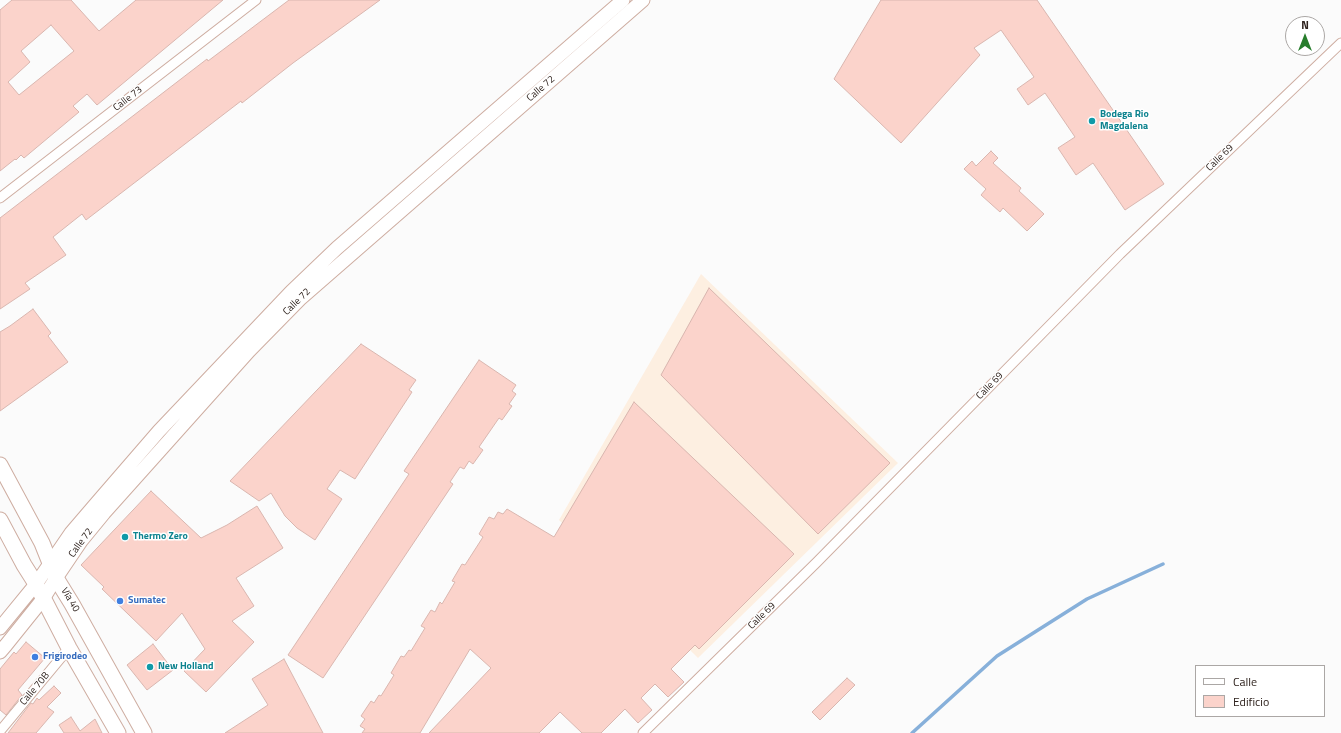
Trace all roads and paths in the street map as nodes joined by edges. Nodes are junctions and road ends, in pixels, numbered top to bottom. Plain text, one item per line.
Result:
1 (256, 0) edge
2 (624, 0) edge
3 (643, 0) edge
4 (1341, 43) edge
5 (0, 198) edge
6 (0, 465) edge
7 (0, 520) edge
8 (53, 571) junction
9 (36, 584) junction
10 (43, 599) junction
11 (0, 628) edge
12 (69, 648) junction
13 (0, 652) edge
14 (0, 731) edge
15 (118, 733) edge
16 (144, 733) edge
17 (643, 733) edge

1 - 5 street, Calle 73
2 - 8 main road, Calle 72
3 - 8 main road, Calle 72
4 - 17 street, Calle 69
6 - 8 highway, Vía 40
7 - 9 highway
8 - 9 main road, Calle 72
8 - 10 main road, Calle 72
8 - 16 highway, Vía 40
9 - 10 highway
9 - 11 main road, Calle 72
10 - 12 highway
10 - 13 main road, Calle 72
12 - 14 street, Calle 70B
12 - 15 highway

